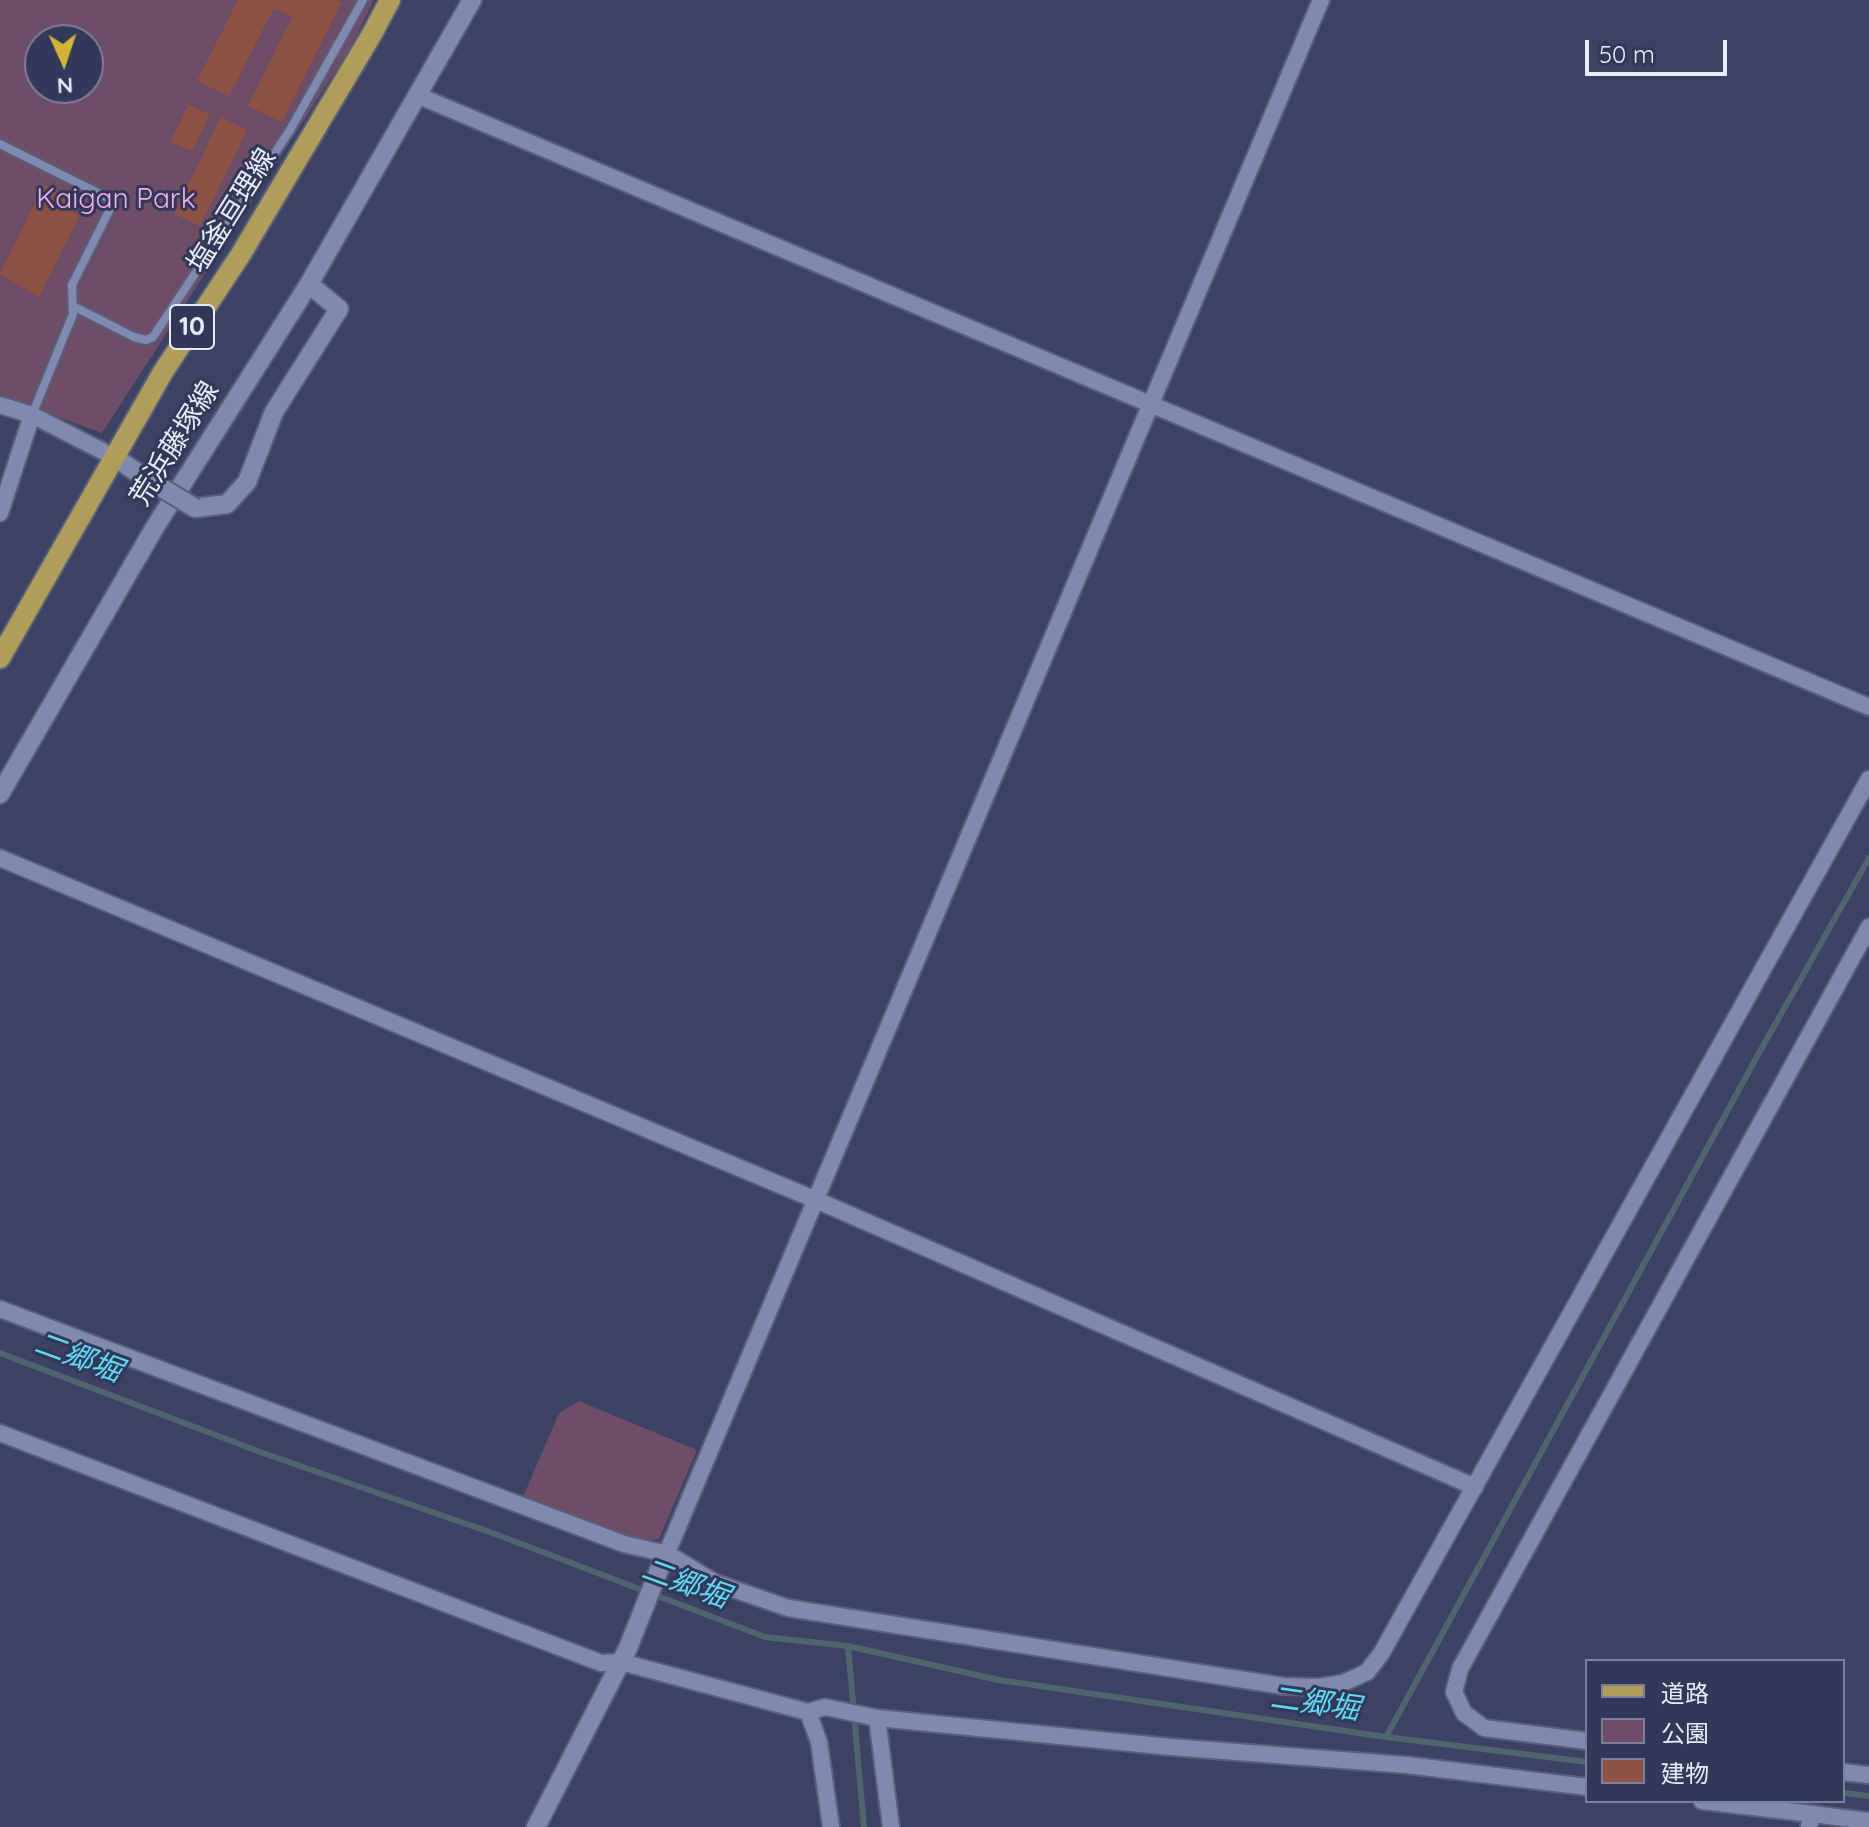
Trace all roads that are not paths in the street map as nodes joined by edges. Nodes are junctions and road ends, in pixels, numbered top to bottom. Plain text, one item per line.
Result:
1 (363, 0) edge
2 (390, 0) edge
3 (472, 0) edge
4 (1321, 0) edge
5 (419, 96) junction
6 (0, 144) edge
7 (309, 284) junction
8 (73, 306) junction
9 (0, 405) edge
10 (1150, 405) junction
11 (32, 415) junction
12 (114, 457) junction
13 (0, 513) edge
14 (0, 658) edge
15 (1869, 707) edge
16 (1869, 779) edge
17 (0, 794) edge
18 (0, 858) edge
19 (1869, 927) edge
20 (816, 1200) junction
21 (0, 1309) edge
22 (0, 1433) edge
23 (1475, 1487) junction
24 (664, 1559) junction
25 (624, 1655) junction
26 (816, 1710) junction
27 (872, 1716) junction
28 (1585, 1741) edge
29 (1845, 1772) edge
30 (1869, 1775) edge
31 (1585, 1787) edge
32 (1713, 1803) edge
33 (1811, 1821) edge
34 (1869, 1821) edge
35 (536, 1827) edge
36 (831, 1827) edge
37 (891, 1827) edge

1 - 8 lane
2 - 12 main road, 塩釜亘理線 / 10
3 - 5 street, 荒浜藤塚線
4 - 10 street
5 - 7 street, 荒浜藤塚線
5 - 10 street
6 - 8 lane
7 - 12 street, bridge
7 - 17 street, 荒浜藤塚線
8 - 11 lane
9 - 11 street
10 - 15 street
10 - 20 street
11 - 12 street
11 - 13 street
12 - 14 main road, 塩釜亘理線 / 10
16 - 23 street
18 - 20 street
19 - 28 street
20 - 23 street
20 - 24 street
21 - 24 street
22 - 25 street
23 - 24 street
24 - 25 street
25 - 26 street
25 - 35 street
26 - 27 street
26 - 36 street
27 - 31 street
27 - 37 street
29 - 30 street
32 - 33 street
33 - 34 street

